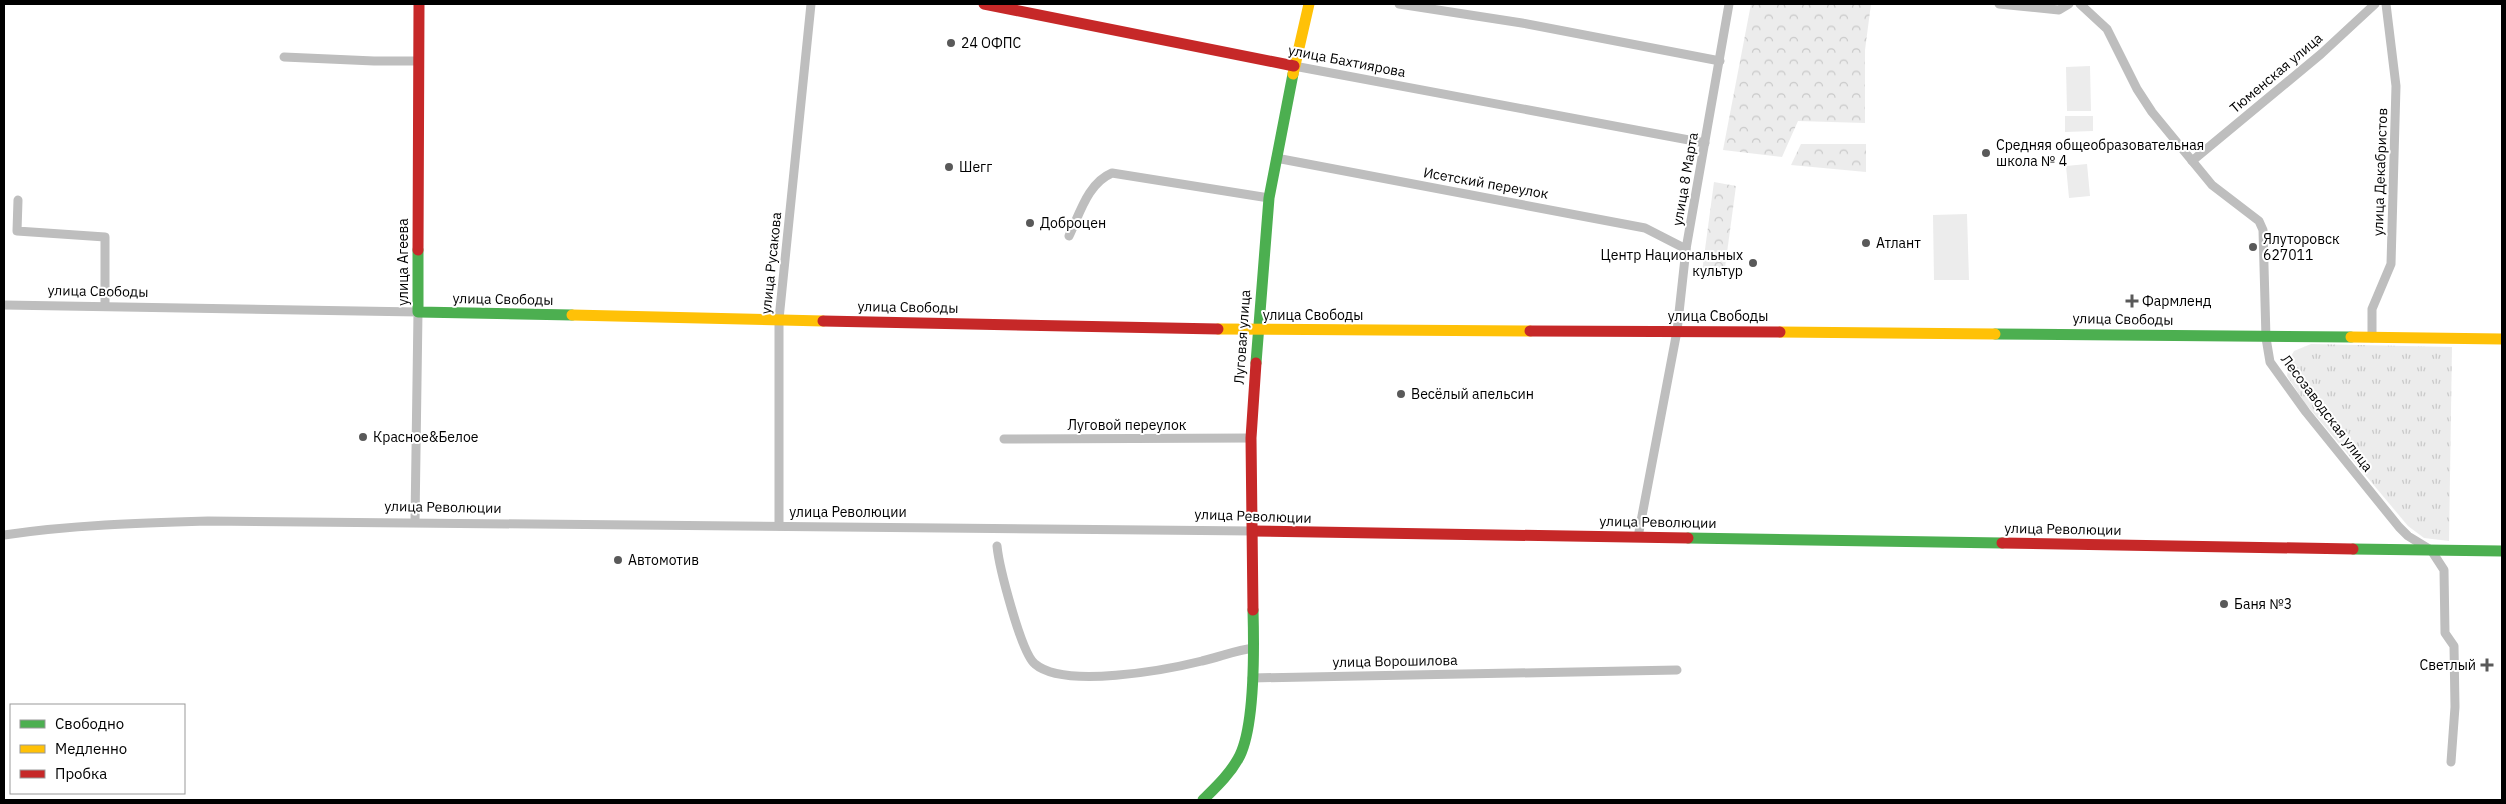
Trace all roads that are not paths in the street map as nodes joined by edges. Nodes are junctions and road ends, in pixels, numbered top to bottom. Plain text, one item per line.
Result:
1 (419, 4) edge
2 (811, 4) edge
3 (984, 4) edge
4 (1310, 4) edge
5 (1399, 4) edge
6 (1729, 4) edge
7 (1999, 4) edge
8 (2069, 4) edge
9 (2080, 4) edge
10 (2375, 4) edge
11 (2386, 4) edge
12 (284, 57) dead end
13 (419, 61) junction
14 (1720, 61) junction
15 (1294, 66) junction
16 (1705, 143) junction
17 (1276, 158) junction
18 (2192, 161) junction
19 (1269, 198) junction
20 (18, 200) dead end
21 (1069, 236) dead end
22 (1686, 249) junction
23 (4, 305) edge
24 (105, 306) junction
25 (418, 312) junction
26 (779, 320) junction
27 (1258, 330) junction
28 (1677, 331) junction
29 (2266, 338) junction
30 (2372, 338) junction
31 (2502, 339) edge
32 (1251, 438) junction
33 (1004, 439) dead end
34 (415, 521) junction
35 (779, 526) junction
36 (1253, 531) junction
37 (4, 535) edge
38 (1638, 537) junction
39 (997, 546) dead end
40 (2431, 550) junction
41 (2502, 551) edge
42 (1254, 648) junction
43 (1676, 670) dead end
44 (1252, 678) junction
45 (2451, 762) dead end
46 (1203, 800) edge

1 - 13 street, улица Агеева
2 - 26 street, улица Русакова
3 - 15 street, улица Бахтиярова
4 - 15 street, Луговая улица
5 - 14 street
6 - 14 street, улица 8 Марта
7 - 8 street
9 - 18 street, Лесозаводская улица
10 - 18 street, Тюменская улица
11 - 30 street, улица Декабристов
12 - 13 street
13 - 25 street, улица Агеева
14 - 16 street, улица 8 Марта
15 - 16 street, улица Бахтиярова
15 - 17 street, Луговая улица
16 - 22 street, улица 8 Марта
17 - 19 street, Луговая улица
17 - 22 street, Исетский переулок
18 - 29 street, Лесозаводская улица
19 - 21 street
19 - 27 street, Луговая улица
20 - 24 street
22 - 28 street, улица 8 Марта
23 - 24 street, улица Свободы
24 - 25 street, улица Свободы
25 - 26 street, улица Свободы
25 - 34 street, улица Агеева
26 - 27 street, улица Свободы
26 - 35 street, улица Русакова
27 - 28 street, улица Свободы
27 - 32 street, Луговая улица
28 - 29 street, улица Свободы
28 - 38 street, улица 8 Марта
29 - 30 street, улица Свободы
29 - 40 street, Лесозаводская улица
30 - 31 street, улица Свободы
32 - 33 street, Луговой переулок
32 - 36 street, Луговая улица
34 - 35 street, улица Революции
34 - 37 street, улица Революции
35 - 36 street, улица Революции
36 - 38 street, улица Революции
36 - 42 street, Луговая улица
38 - 40 street, улица Революции
39 - 42 street
40 - 41 street, улица Революции
40 - 45 street, Лесозаводская улица
42 - 44 street, Луговая улица
43 - 44 street, улица Ворошилова
44 - 46 street

